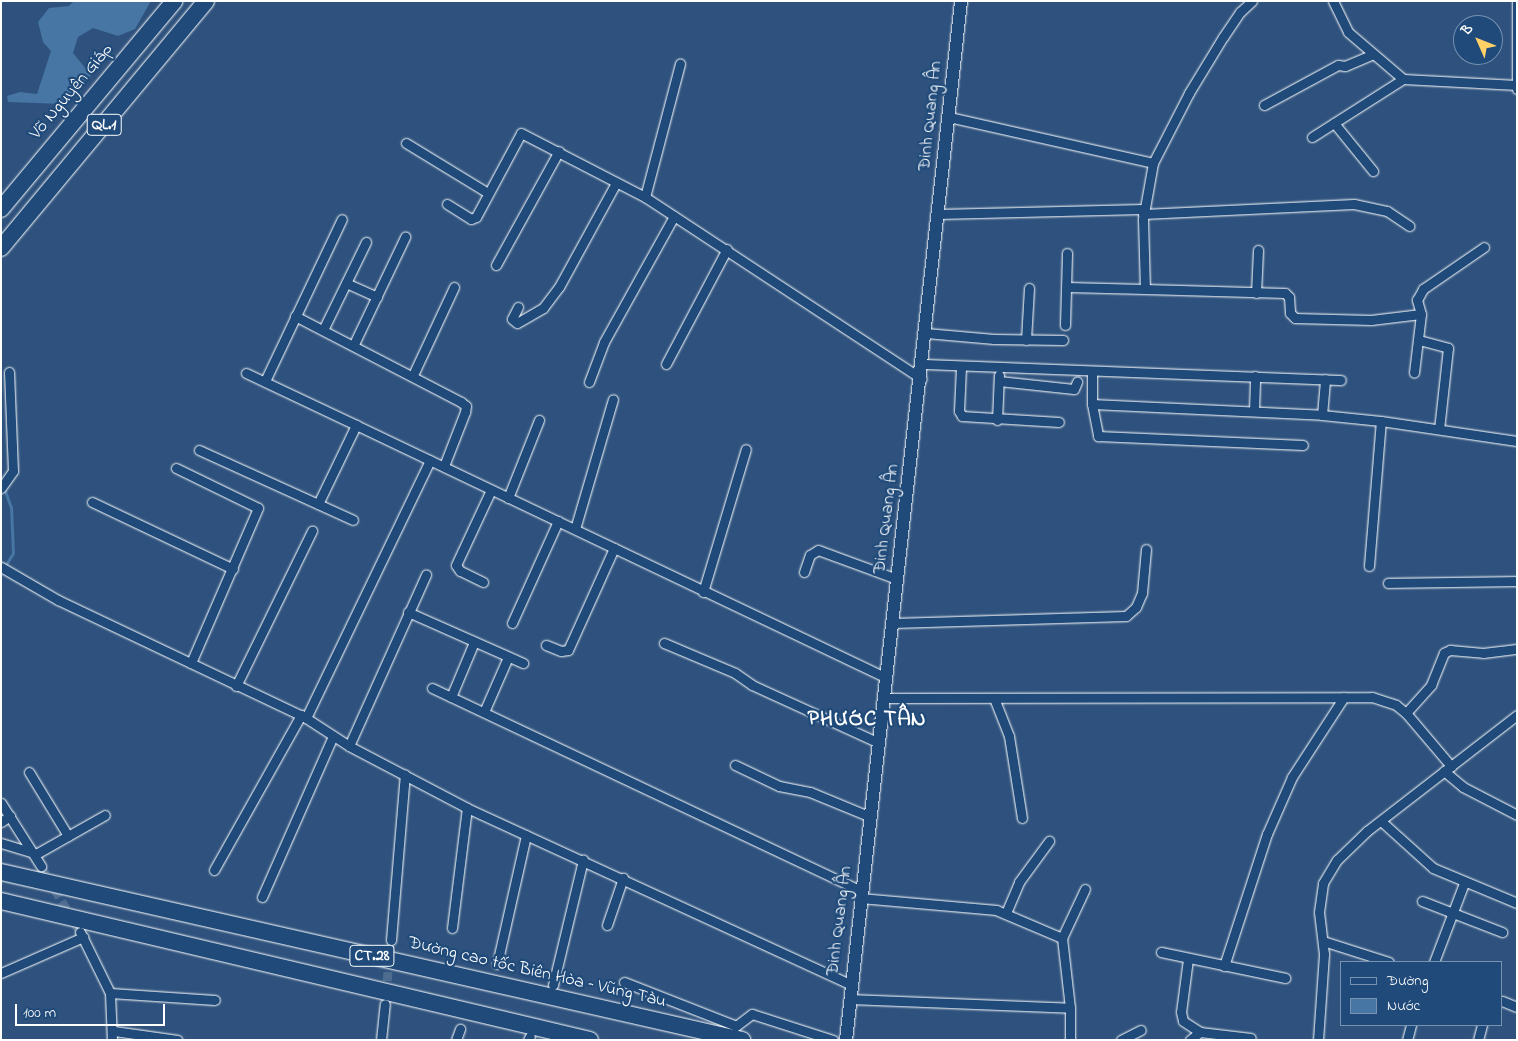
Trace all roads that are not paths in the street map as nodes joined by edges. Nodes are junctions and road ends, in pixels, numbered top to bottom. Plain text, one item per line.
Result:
1 (174, 1) edge
2 (206, 1) edge
3 (961, 1) edge
4 (1332, 1) edge
5 (1517, 1) edge
6 (1247, 2) edge
7 (1373, 54) junction
8 (680, 64) dead end
9 (1403, 79) junction
10 (1516, 87) edge
11 (1264, 105) dead end
12 (949, 117) junction
13 (1334, 123) junction
14 (1312, 137) dead end
15 (406, 143) dead end
16 (559, 151) junction
17 (1153, 163) junction
18 (1373, 171) dead end
19 (616, 183) junction
20 (488, 193) junction
21 (645, 197) junction
22 (447, 204) dead end
23 (1, 209) edge
24 (1143, 212) junction
25 (938, 214) junction
26 (674, 216) junction
27 (342, 219) dead end
28 (1409, 226) dead end
29 (405, 237) dead end
30 (366, 242) dead end
31 (1, 248) edge
32 (1484, 248) dead end
33 (727, 249) junction
34 (1258, 250) dead end
35 (1067, 253) dead end
36 (496, 266) dead end
37 (346, 283) junction
38 (1067, 287) junction
39 (454, 288) dead end
40 (1028, 288) dead end
41 (1145, 289) junction
42 (1256, 293) junction
43 (377, 297) junction
44 (518, 307) dead end
45 (1421, 314) junction
46 (295, 316) junction
47 (1065, 324) dead end
48 (323, 330) junction
49 (926, 333) junction
50 (1026, 340) junction
51 (1062, 340) dead end
52 (1419, 340) junction
53 (354, 344) junction
54 (666, 364) dead end
55 (923, 364) junction
56 (999, 366) junction
57 (961, 367) junction
58 (1092, 371) junction
59 (9, 372) dead end
60 (246, 373) dead end
61 (1414, 373) dead end
62 (413, 375) junction
63 (1255, 376) junction
64 (922, 379) junction
65 (1325, 379) junction
66 (1341, 380) dead end
67 (999, 381) junction
68 (265, 382) junction
69 (589, 382) dead end
70 (1077, 382) dead end
71 (614, 399) dead end
72 (1092, 404) junction
73 (1254, 410) junction
74 (1322, 415) junction
75 (539, 420) dead end
76 (997, 420) junction
77 (1381, 420) junction
78 (1059, 422) dead end
79 (356, 425) junction
80 (1439, 430) junction
81 (1517, 441) edge
82 (1303, 445) dead end
83 (746, 449) dead end
84 (199, 450) dead end
85 (430, 460) junction
86 (444, 466) junction
87 (176, 468) dead end
88 (1, 488) edge
89 (491, 490) junction
90 (508, 498) junction
91 (92, 502) dead end
92 (318, 504) junction
93 (353, 520) dead end
94 (558, 521) junction
95 (575, 529) junction
96 (312, 532) dead end
97 (614, 548) junction
98 (1146, 549) dead end
99 (1369, 566) dead end
100 (5, 569) edge
101 (233, 569) junction
102 (804, 572) dead end
103 (426, 575) dead end
104 (897, 579) junction
105 (1517, 581) edge
106 (483, 582) dead end
107 (1388, 583) dead end
108 (703, 592) junction
109 (408, 612) junction
110 (512, 623) dead end
111 (893, 623) junction
112 (474, 642) junction
113 (664, 643) dead end
114 (546, 645) dead end
115 (1517, 649) edge
116 (508, 657) junction
117 (191, 663) junction
118 (523, 663) dead end
119 (887, 678) junction
120 (236, 686) junction
121 (432, 688) dead end
122 (1344, 696) junction
123 (451, 697) junction
124 (886, 698) junction
125 (994, 698) junction
126 (484, 712) junction
127 (1406, 713) junction
128 (1517, 715) edge
129 (303, 716) junction
130 (333, 736) junction
131 (879, 744) junction
132 (349, 746) junction
133 (735, 765) dead end
134 (1448, 768) junction
135 (29, 772) dead end
136 (405, 775) junction
137 (1, 803) edge
138 (467, 808) junction
139 (105, 815) dead end
140 (1517, 815) edge
141 (10, 816) junction
142 (871, 817) junction
143 (1022, 818) dead end
144 (1381, 820) junction
145 (1, 822) edge
146 (526, 835) junction
147 (68, 836) junction
148 (1049, 841) dead end
149 (1, 843) edge
150 (36, 854) junction
151 (583, 860) junction
152 (41, 866) tunnel mouth
153 (214, 870) dead end
154 (1, 872) edge
155 (624, 878) junction
156 (1464, 883) junction
157 (1086, 889) dead end
158 (861, 894) junction
159 (262, 897) dead end
160 (1, 900) edge
161 (1422, 901) dead end
162 (1517, 903) edge
163 (1006, 913) junction
164 (1453, 913) junction
165 (608, 925) dead end
166 (452, 928) dead end
167 (1502, 932) dead end
168 (1062, 938) junction
169 (391, 940) tunnel mouth
170 (1323, 941) junction
171 (1161, 952) dead end
172 (1188, 959) junction
173 (1386, 961) edge
174 (1434, 961) edge
175 (497, 964) dead end
176 (1224, 966) junction
177 (1, 973) edge
178 (1285, 978) dead end
179 (624, 982) dead end
180 (850, 984) junction
181 (553, 985) dead end
182 (110, 994) junction
183 (849, 999) junction
184 (215, 1000) dead end
185 (1503, 1001) edge
186 (1516, 1003) edge
187 (385, 1004) tunnel mouth
188 (1070, 1008) junction
189 (1411, 1026) edge
190 (1482, 1026) edge
191 (460, 1029) dead end
192 (1141, 1030) dead end
193 (1200, 1032) junction
194 (113, 1035) edge
195 (1251, 1038) dead end
196 (177, 1040) edge
197 (381, 1040) edge
198 (456, 1040) edge
199 (590, 1040) edge
200 (742, 1040) edge
201 (833, 1040) edge
202 (846, 1040) edge
203 (1070, 1040) edge
204 (1121, 1040) edge
205 (1190, 1040) edge
206 (1318, 1040) edge
207 (1407, 1040) edge
208 (1478, 1040) edge

1 - 23 highway, Võ Nguyên Giáp / QL.1
2 - 31 highway, QL.1
3 - 12 street, Đinh Quang Ân
4 - 7 street
5 - 10 street
6 - 17 street
7 - 9 street
7 - 11 street
8 - 21 street
9 - 10 street
9 - 13 street
12 - 17 street
12 - 25 street, Đinh Quang Ân
13 - 14 street
13 - 18 street
15 - 20 street
16 - 19 street
16 - 20 street
16 - 36 street
17 - 24 street
19 - 21 street
19 - 44 street
20 - 22 street
21 - 26 street
24 - 25 street
24 - 28 street
24 - 41 street
25 - 49 street, Đinh Quang Ân
26 - 33 street
26 - 69 street
27 - 46 street
29 - 43 street
30 - 37 street
32 - 45 street
33 - 54 street
33 - 64 street
34 - 42 street
35 - 38 street
37 - 43 street
37 - 48 street
38 - 41 street
38 - 47 street
39 - 62 street
40 - 50 street
41 - 42 street
42 - 45 street
43 - 53 street
45 - 52 street
46 - 48 street
46 - 68 street
48 - 53 street
49 - 50 street
49 - 55 street, Đinh Quang Ân
50 - 51 street
52 - 61 street
52 - 80 street
53 - 62 street
55 - 57 street
55 - 64 street, Đinh Quang Ân
56 - 57 street
56 - 58 street
56 - 67 street
57 - 76 street
58 - 63 street
58 - 72 street
59 - 88 street
60 - 68 street
62 - 86 street
63 - 65 street
63 - 73 street
64 - 104 street, Đinh Quang Ân
65 - 66 street
65 - 74 street
67 - 70 street
67 - 76 street
68 - 79 street
71 - 95 street
72 - 73 street
72 - 82 street
73 - 74 street
74 - 77 street
75 - 90 street
76 - 78 street
77 - 80 street
77 - 99 street
79 - 85 street
79 - 92 street
80 - 81 street
83 - 108 street
84 - 92 street
85 - 86 street
85 - 129 street
86 - 89 street
87 - 101 street
89 - 90 street
89 - 106 street
90 - 94 street
91 - 101 street
92 - 93 street
94 - 95 street
94 - 110 street
95 - 97 street
96 - 120 street
97 - 108 street
97 - 114 street
98 - 111 street
100 - 117 street
101 - 117 street
102 - 104 street
103 - 109 street
104 - 111 street, Đinh Quang Ân
105 - 107 street
108 - 119 street
109 - 112 street
109 - 132 street
111 - 119 street, Đinh Quang Ân
112 - 116 street
112 - 123 street
113 - 131 street
115 - 127 street
116 - 118 street
116 - 126 street
117 - 120 street
119 - 124 street, Đinh Quang Ân
120 - 129 street
121 - 123 street
122 - 125 street
122 - 127 street
122 - 176 street
123 - 126 street
124 - 125 street
124 - 131 street, Đinh Quang Ân
125 - 143 street
126 - 158 street
127 - 134 street
128 - 134 street
129 - 130 street
129 - 153 street
130 - 132 street
130 - 159 street
131 - 142 street, Đinh Quang Ân
132 - 136 street
133 - 142 street
134 - 140 street
134 - 144 street
135 - 147 street
136 - 138 street
136 - 169 street
137 - 141 street
138 - 146 street
138 - 166 street
139 - 147 street
141 - 145 street
141 - 150 street
142 - 158 street, Đinh Quang Ân
144 - 156 street
144 - 170 street
146 - 151 street
146 - 175 street
147 - 150 street
148 - 163 street
149 - 150 street
150 - 152 street
151 - 155 street
151 - 181 street
154 - 200 highway, Đường cao tốc Biên Hòa – Vũng Tàu / CT.28
155 - 165 street
155 - 180 street
156 - 162 street
156 - 164 street
157 - 168 street
158 - 163 street
158 - 180 street, Đinh Quang Ân
160 - 199 highway, CT.28
161 - 164 street
163 - 168 street
164 - 167 street
164 - 174 street
168 - 188 street
170 - 173 street
170 - 206 street
171 - 172 street
172 - 176 street
172 - 193 street
176 - 178 street
177 - 182 street
179 - 201 street
180 - 183 street, Đinh Quang Ân
182 - 184 street
182 - 194 street
183 - 188 street
183 - 202 street, Đinh Quang Ân
185 - 186 street
187 - 197 street
188 - 203 street
189 - 207 street
190 - 208 street
191 - 198 street
192 - 204 street
193 - 195 street
193 - 205 street
194 - 196 street

